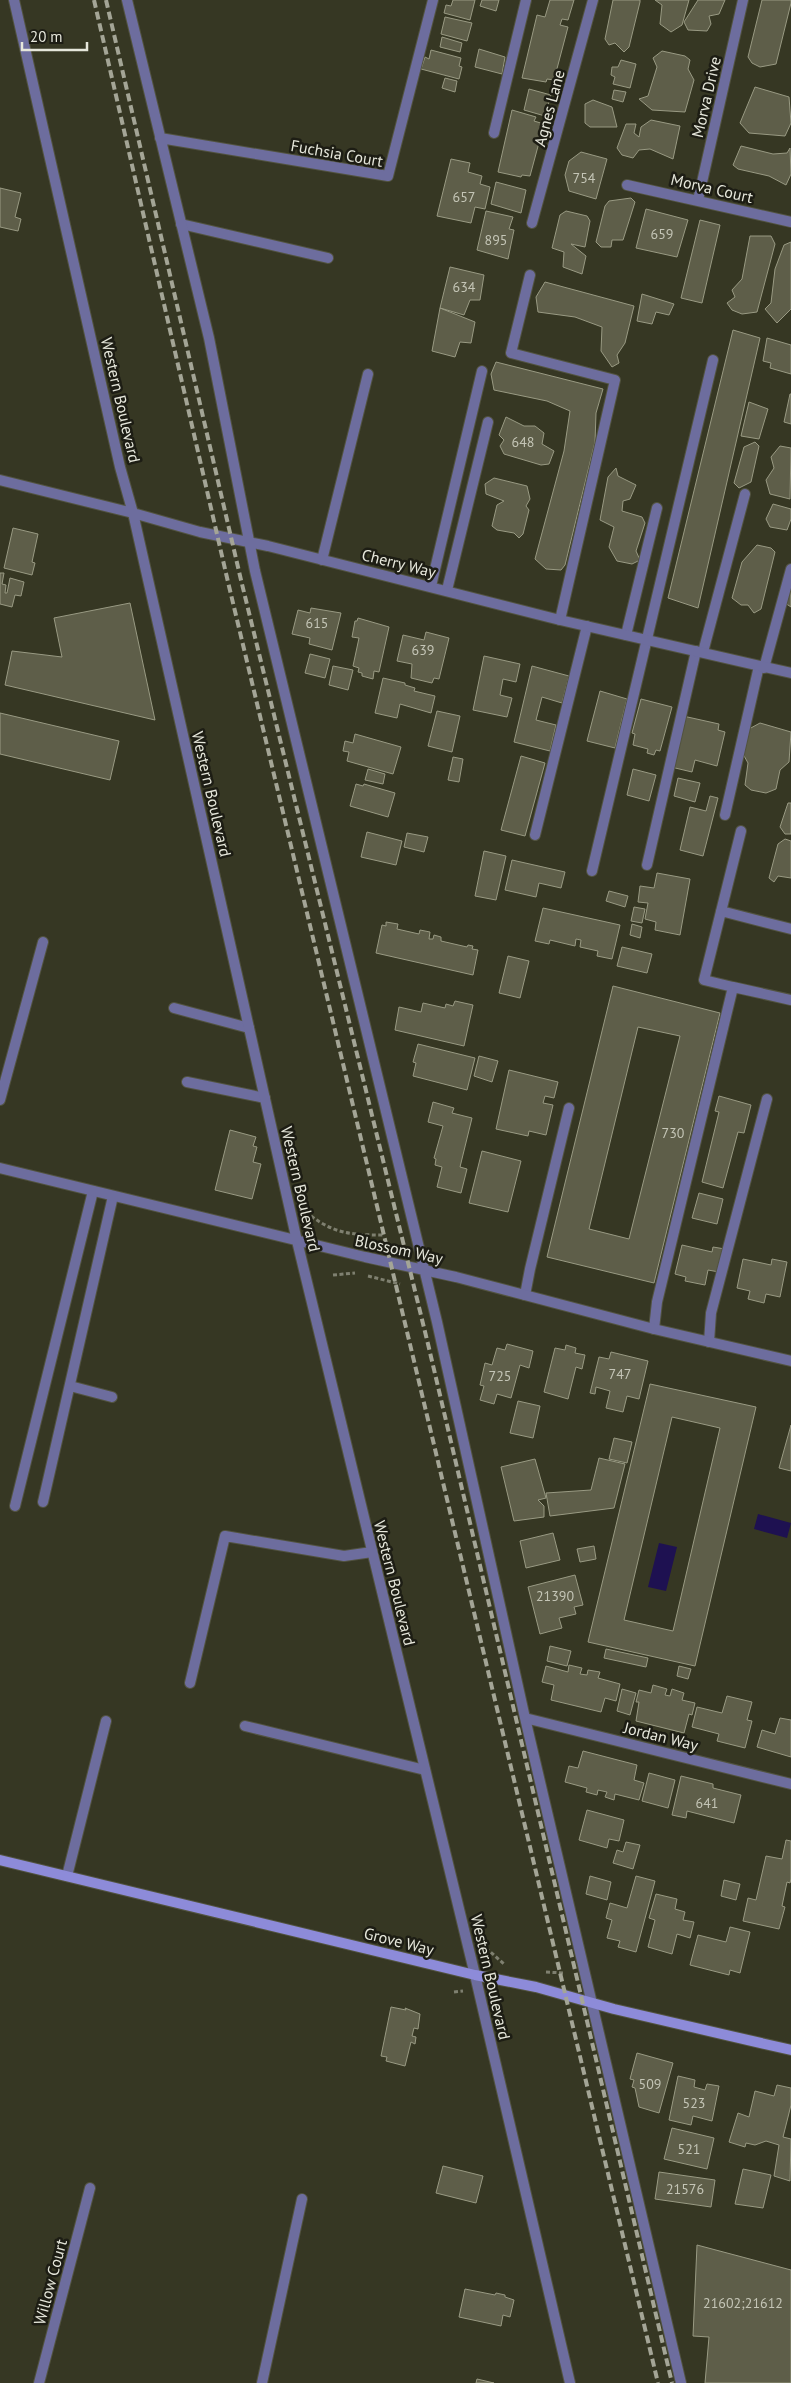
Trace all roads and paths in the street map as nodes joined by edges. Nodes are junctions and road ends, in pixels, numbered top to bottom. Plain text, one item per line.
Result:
1 (14, 0) edge
2 (127, 0) edge
3 (433, 0) edge
4 (526, 0) edge
5 (594, 0) edge
6 (743, 0) edge
7 (494, 134) dead end
8 (160, 138) junction
9 (627, 185) dead end
10 (698, 200) junction
11 (791, 222) edge
12 (532, 223) dead end
13 (181, 224) junction
14 (328, 258) dead end
15 (530, 275) dead end
16 (713, 360) dead end
17 (482, 371) dead end
18 (368, 374) dead end
19 (488, 422) dead end
20 (1, 482) edge
21 (745, 494) dead end
22 (657, 508) dead end
23 (133, 513) junction
24 (250, 542) junction
25 (322, 560) junction
26 (791, 569) edge
27 (431, 586) junction
28 (446, 590) junction
29 (560, 620) junction
30 (587, 626) junction
31 (626, 636) junction
32 (646, 640) junction
33 (699, 652) junction
34 (762, 667) junction
35 (791, 673) edge
36 (725, 815) dead end
37 (740, 831) dead end
38 (535, 835) dead end
39 (647, 865) dead end
40 (592, 871) dead end
41 (721, 911) junction
42 (791, 928) edge
43 (43, 942) dead end
44 (734, 987) junction
45 (791, 1000) edge
46 (174, 1008) dead end
47 (249, 1028) junction
48 (187, 1082) dead end
49 (265, 1098) junction
50 (0, 1100) edge
51 (767, 1100) dead end
52 (569, 1108) dead end
53 (0, 1168) edge
54 (93, 1191) junction
55 (113, 1196) junction
56 (311, 1216) dead end
57 (383, 1235) dead end
58 (297, 1240) junction
59 (425, 1270) junction
60 (333, 1275) dead end
61 (400, 1284) dead end
62 (525, 1295) junction
63 (654, 1329) junction
64 (709, 1342) junction
65 (791, 1361) edge
66 (70, 1386) junction
67 (112, 1397) dead end
68 (43, 1502) dead end
69 (15, 1506) dead end
70 (372, 1552) junction
71 (190, 1682) dead end
72 (525, 1718) junction
73 (106, 1721) dead end
74 (245, 1726) dead end
75 (425, 1770) junction
76 (791, 1784) edge
77 (0, 1860) edge
78 (67, 1876) junction
79 (480, 1943) dead end
80 (510, 1966) dead end
81 (539, 1970) dead end
82 (563, 1972) dead end
83 (475, 1975) junction
84 (592, 2003) junction
85 (791, 2050) edge
86 (90, 2188) dead end
87 (302, 2199) dead end
88 (39, 2383) edge
89 (262, 2383) edge
90 (570, 2383) edge
91 (681, 2383) edge

1 - 23 street, Western Boulevard
2 - 8 street
3 - 8 street, Fuchsia Court
4 - 7 street
5 - 12 street, Agnes Lane
6 - 10 street, Morva Drive
8 - 13 street
9 - 10 street, Morva Court
10 - 11 street, Morva Court
13 - 14 street
13 - 24 street
15 - 29 street
16 - 32 street
17 - 27 street
18 - 25 street
19 - 28 street
20 - 23 street, Cherry Way
21 - 33 street
22 - 31 street
23 - 24 street, Cherry Way
23 - 47 street, Western Boulevard
24 - 25 street, Cherry Way
24 - 59 street
25 - 27 street, Cherry Way
26 - 34 street
27 - 28 street, Cherry Way
28 - 29 street, Cherry Way
29 - 30 street, Cherry Way
30 - 31 street, Cherry Way
30 - 38 street
31 - 32 street, Cherry Way
32 - 33 street, Cherry Way
32 - 40 street
33 - 34 street, Cherry Way
33 - 39 street
34 - 35 street, Cherry Way
34 - 36 street
37 - 41 street
41 - 42 street
41 - 44 street
43 - 50 street
44 - 45 street
44 - 63 street
46 - 47 street
47 - 49 street, Western Boulevard
48 - 49 street
49 - 58 street, Western Boulevard
51 - 64 street
52 - 62 street
53 - 54 street, Blossom Way
54 - 55 street, Blossom Way
54 - 69 street
55 - 58 street, Blossom Way
55 - 66 street
56 - 57 path
58 - 59 street, Blossom Way
58 - 70 street, Western Boulevard
59 - 62 street, Blossom Way
59 - 72 street
60 - 61 path
62 - 63 street, Blossom Way
63 - 64 street, Blossom Way
64 - 65 street, Blossom Way
66 - 67 street
66 - 68 street
70 - 71 street
70 - 75 street, Western Boulevard
72 - 76 street, Jordan Way
72 - 84 street
73 - 78 street
74 - 75 street
75 - 83 street, Western Boulevard
77 - 78 street, Grove Way
78 - 83 street, Grove Way
79 - 80 path
81 - 82 path
83 - 84 street, Grove Way
83 - 90 street, Western Boulevard
84 - 85 street, Grove Way
84 - 91 street
86 - 88 street, Willow Court
87 - 89 street

